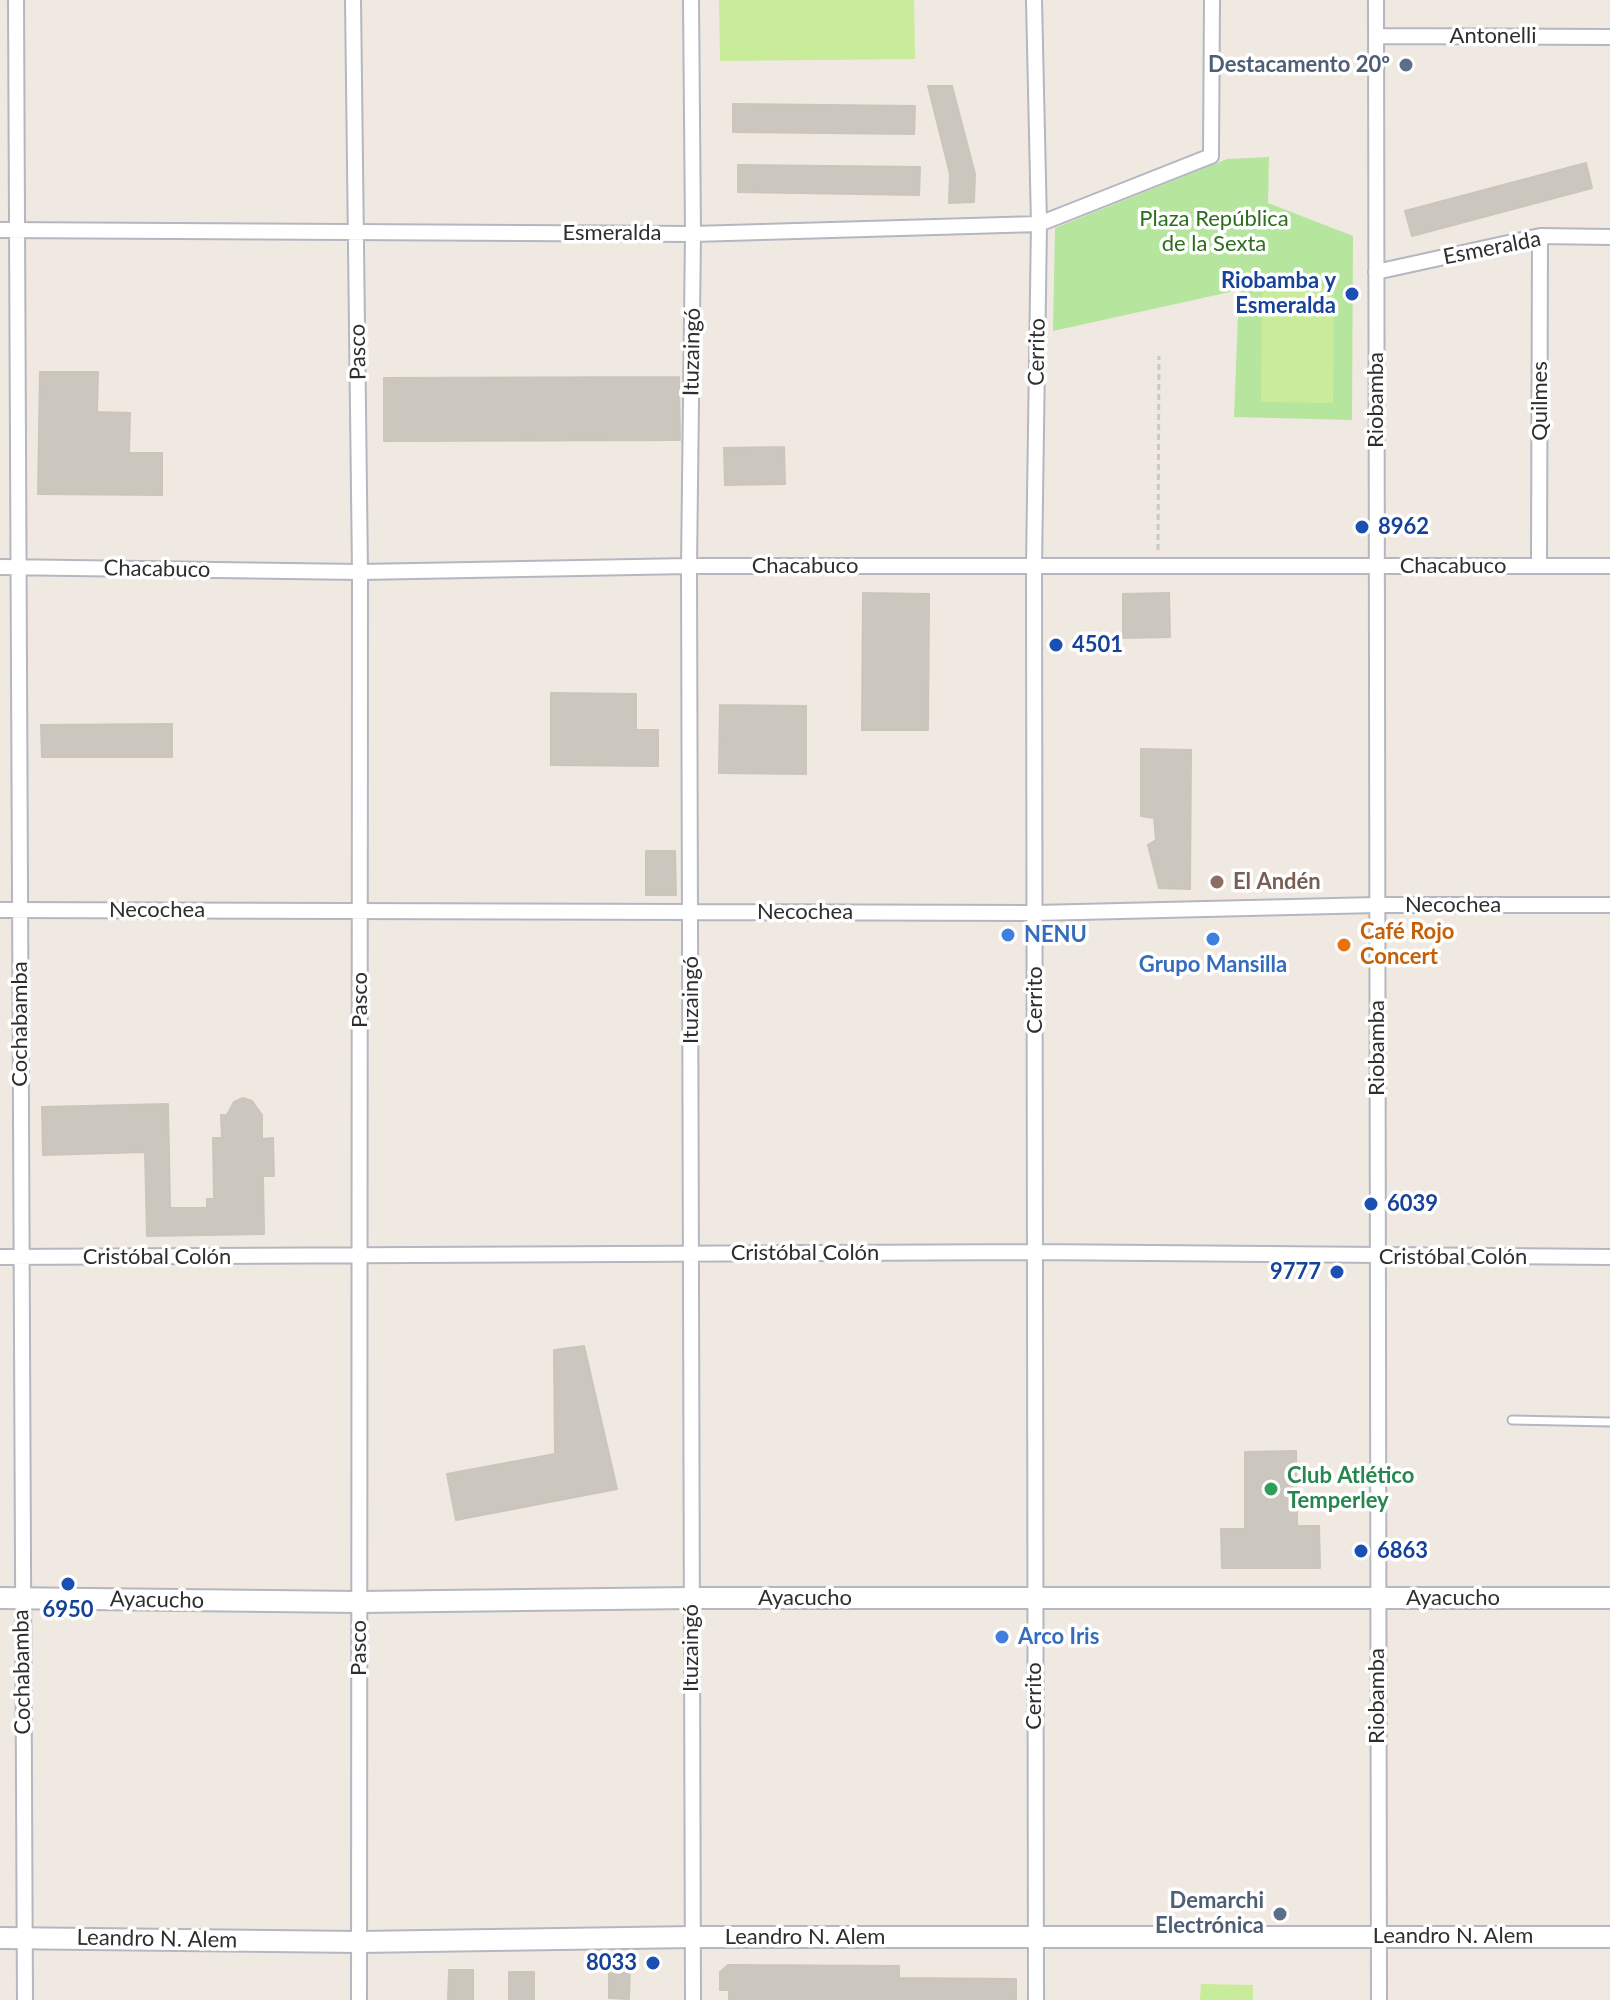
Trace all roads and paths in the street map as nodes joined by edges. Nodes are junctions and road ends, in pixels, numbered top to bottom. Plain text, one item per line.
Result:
1 (16, 0) edge
2 (353, 0) edge
3 (691, 0) edge
4 (1034, 0) edge
5 (1212, 0) edge
6 (1376, 0) edge
7 (1376, 36) junction
8 (1610, 37) edge
9 (1039, 224) junction
10 (0, 230) edge
11 (17, 230) junction
12 (356, 231) junction
13 (693, 234) junction
14 (1540, 236) junction
15 (1610, 237) edge
16 (1376, 272) junction
17 (1159, 356) dead end
18 (689, 566) junction
19 (1034, 566) junction
20 (1158, 566) junction
21 (1376, 566) junction
22 (1539, 566) junction
23 (1610, 566) edge
24 (0, 567) edge
25 (16, 567) junction
26 (360, 572) junction
27 (1377, 905) junction
28 (1610, 905) edge
29 (0, 910) edge
30 (20, 910) junction
31 (360, 911) junction
32 (691, 912) junction
33 (1035, 913) junction
34 (1036, 1252) junction
35 (692, 1254) junction
36 (360, 1256) junction
37 (0, 1257) edge
38 (21, 1257) junction
39 (1378, 1257) junction
40 (1610, 1257) edge
41 (1512, 1420) dead end
42 (1610, 1422) edge
43 (10, 1598) edge
44 (690, 1598) junction
45 (1033, 1598) junction
46 (1376, 1598) junction
47 (1610, 1598) edge
48 (359, 1602) junction
49 (1035, 1936) junction
50 (1378, 1936) junction
51 (693, 1937) junction
52 (1610, 1937) edge
53 (0, 1938) edge
54 (25, 1938) junction
55 (359, 1942) junction
56 (25, 2000) edge
57 (359, 2000) edge
58 (693, 2000) edge
59 (1036, 2000) edge
60 (1379, 2000) edge

1 - 11 street, Cochabamba
2 - 12 street, Pasco
3 - 13 street, Ituzaingó
4 - 9 street, Cerrito
5 - 9 street, Esmeralda
6 - 7 street, Riobamba
7 - 8 street, Antonelli
7 - 16 street, Riobamba
9 - 13 street, Esmeralda
9 - 19 street, Cerrito
10 - 11 street, Esmeralda
11 - 12 street, Esmeralda
11 - 25 street, Cochabamba
12 - 13 street, Esmeralda
12 - 26 street, Pasco
13 - 18 street, Ituzaingó
14 - 15 street, Esmeralda
14 - 16 street, Esmeralda
14 - 22 street, Quilmes
16 - 21 street, Riobamba
17 - 20 path
18 - 19 street, Chacabuco
18 - 26 street, Chacabuco
18 - 32 street, Ituzaingó
19 - 20 street, Chacabuco
19 - 33 street, Cerrito
20 - 21 street, Chacabuco
21 - 22 street, Chacabuco
21 - 27 street, Riobamba
22 - 23 street, Chacabuco
24 - 25 street, Chacabuco
25 - 26 street, Chacabuco
25 - 30 street, Cochabamba
26 - 31 street, Pasco
27 - 28 street, Necochea
27 - 33 street, Necochea
27 - 39 street, Riobamba
29 - 30 street, Necochea
30 - 31 street, Necochea
30 - 38 street, Cochabamba
31 - 32 street, Necochea
31 - 36 street, Pasco
32 - 33 street, Necochea
32 - 35 street, Ituzaingó
33 - 34 street, Cerrito
34 - 35 street, Cristóbal Colón
34 - 39 street, Cristóbal Colón
34 - 45 street, Cerrito
35 - 36 street, Cristóbal Colón
35 - 44 street, Ituzaingó
36 - 38 street, Cristóbal Colón
36 - 48 street, Pasco
37 - 38 street, Cristóbal Colón
38 - 43 street, Cochabamba
39 - 40 street, Cristóbal Colón
39 - 46 street, Riobamba
41 - 42 lane
43 - 48 main road, Ayacucho
43 - 54 street, Cochabamba
44 - 45 main road, Ayacucho
44 - 48 main road, Ayacucho
44 - 51 street, Ituzaingó
45 - 46 main road, Ayacucho
45 - 49 street, Cerrito
46 - 47 main road, Ayacucho
46 - 50 street, Riobamba
48 - 55 street, Pasco
49 - 50 main road, Leandro N. Alem
49 - 51 main road, Leandro N. Alem
49 - 59 street, Cerrito
50 - 52 main road, Leandro N. Alem
50 - 60 street, Riobamba
51 - 55 main road, Leandro N. Alem
51 - 58 street, Ituzaingó
53 - 54 main road, Leandro N. Alem
54 - 55 main road, Leandro N. Alem
54 - 56 street, Cochabamba
55 - 57 street, Pasco

